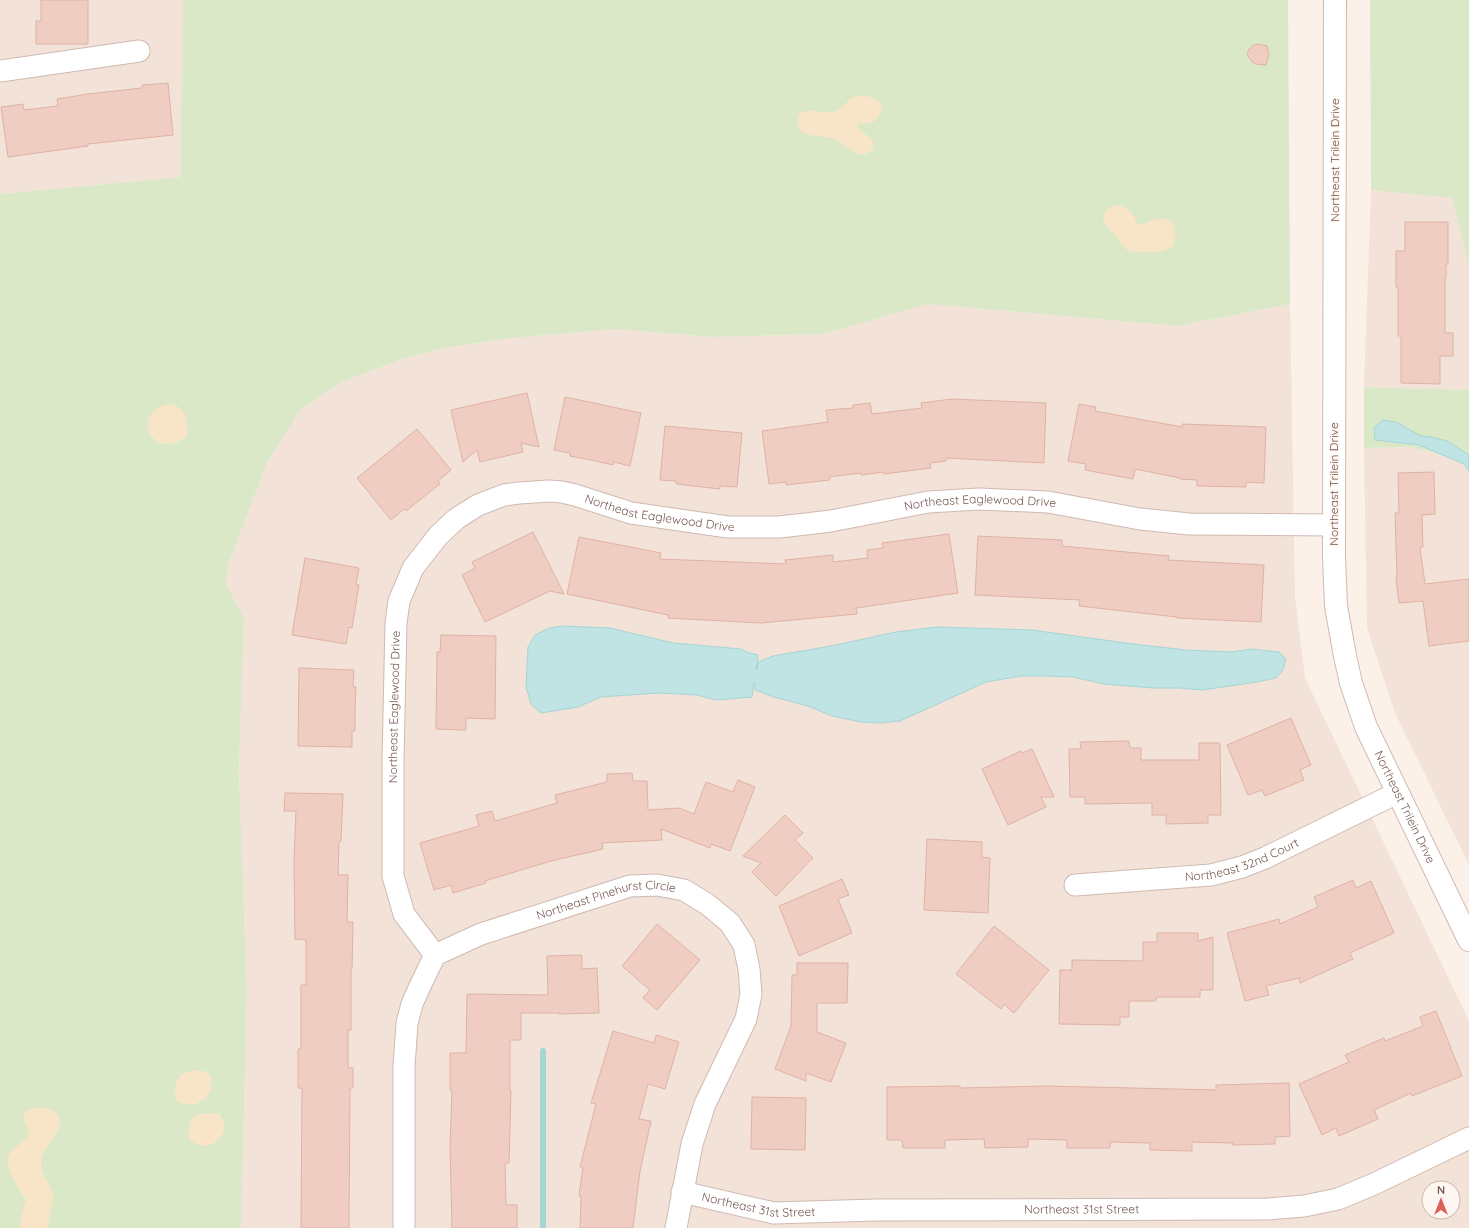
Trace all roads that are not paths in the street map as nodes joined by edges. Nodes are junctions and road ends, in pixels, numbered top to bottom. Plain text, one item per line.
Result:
1 (1335, 0) edge
2 (139, 51) dead end
3 (0, 71) edge
4 (1334, 525) junction
5 (1397, 793) junction
6 (1075, 884) dead end
7 (1469, 940) edge
8 (435, 955) junction
9 (1469, 1138) edge
10 (682, 1192) junction
11 (404, 1228) edge
12 (676, 1228) edge

1 - 4 street, Northeast Trilein Drive
2 - 3 street
4 - 5 street, Northeast Trilein Drive
4 - 8 street, Northeast Eaglewood Drive
5 - 6 street, Northeast 32nd Court
5 - 7 street, Northeast Trilein Drive
8 - 10 street, Northeast Pinehurst Circle
8 - 11 street
9 - 10 street, Northeast 31st Street
10 - 12 street, Northeast Pinehurst Circle

